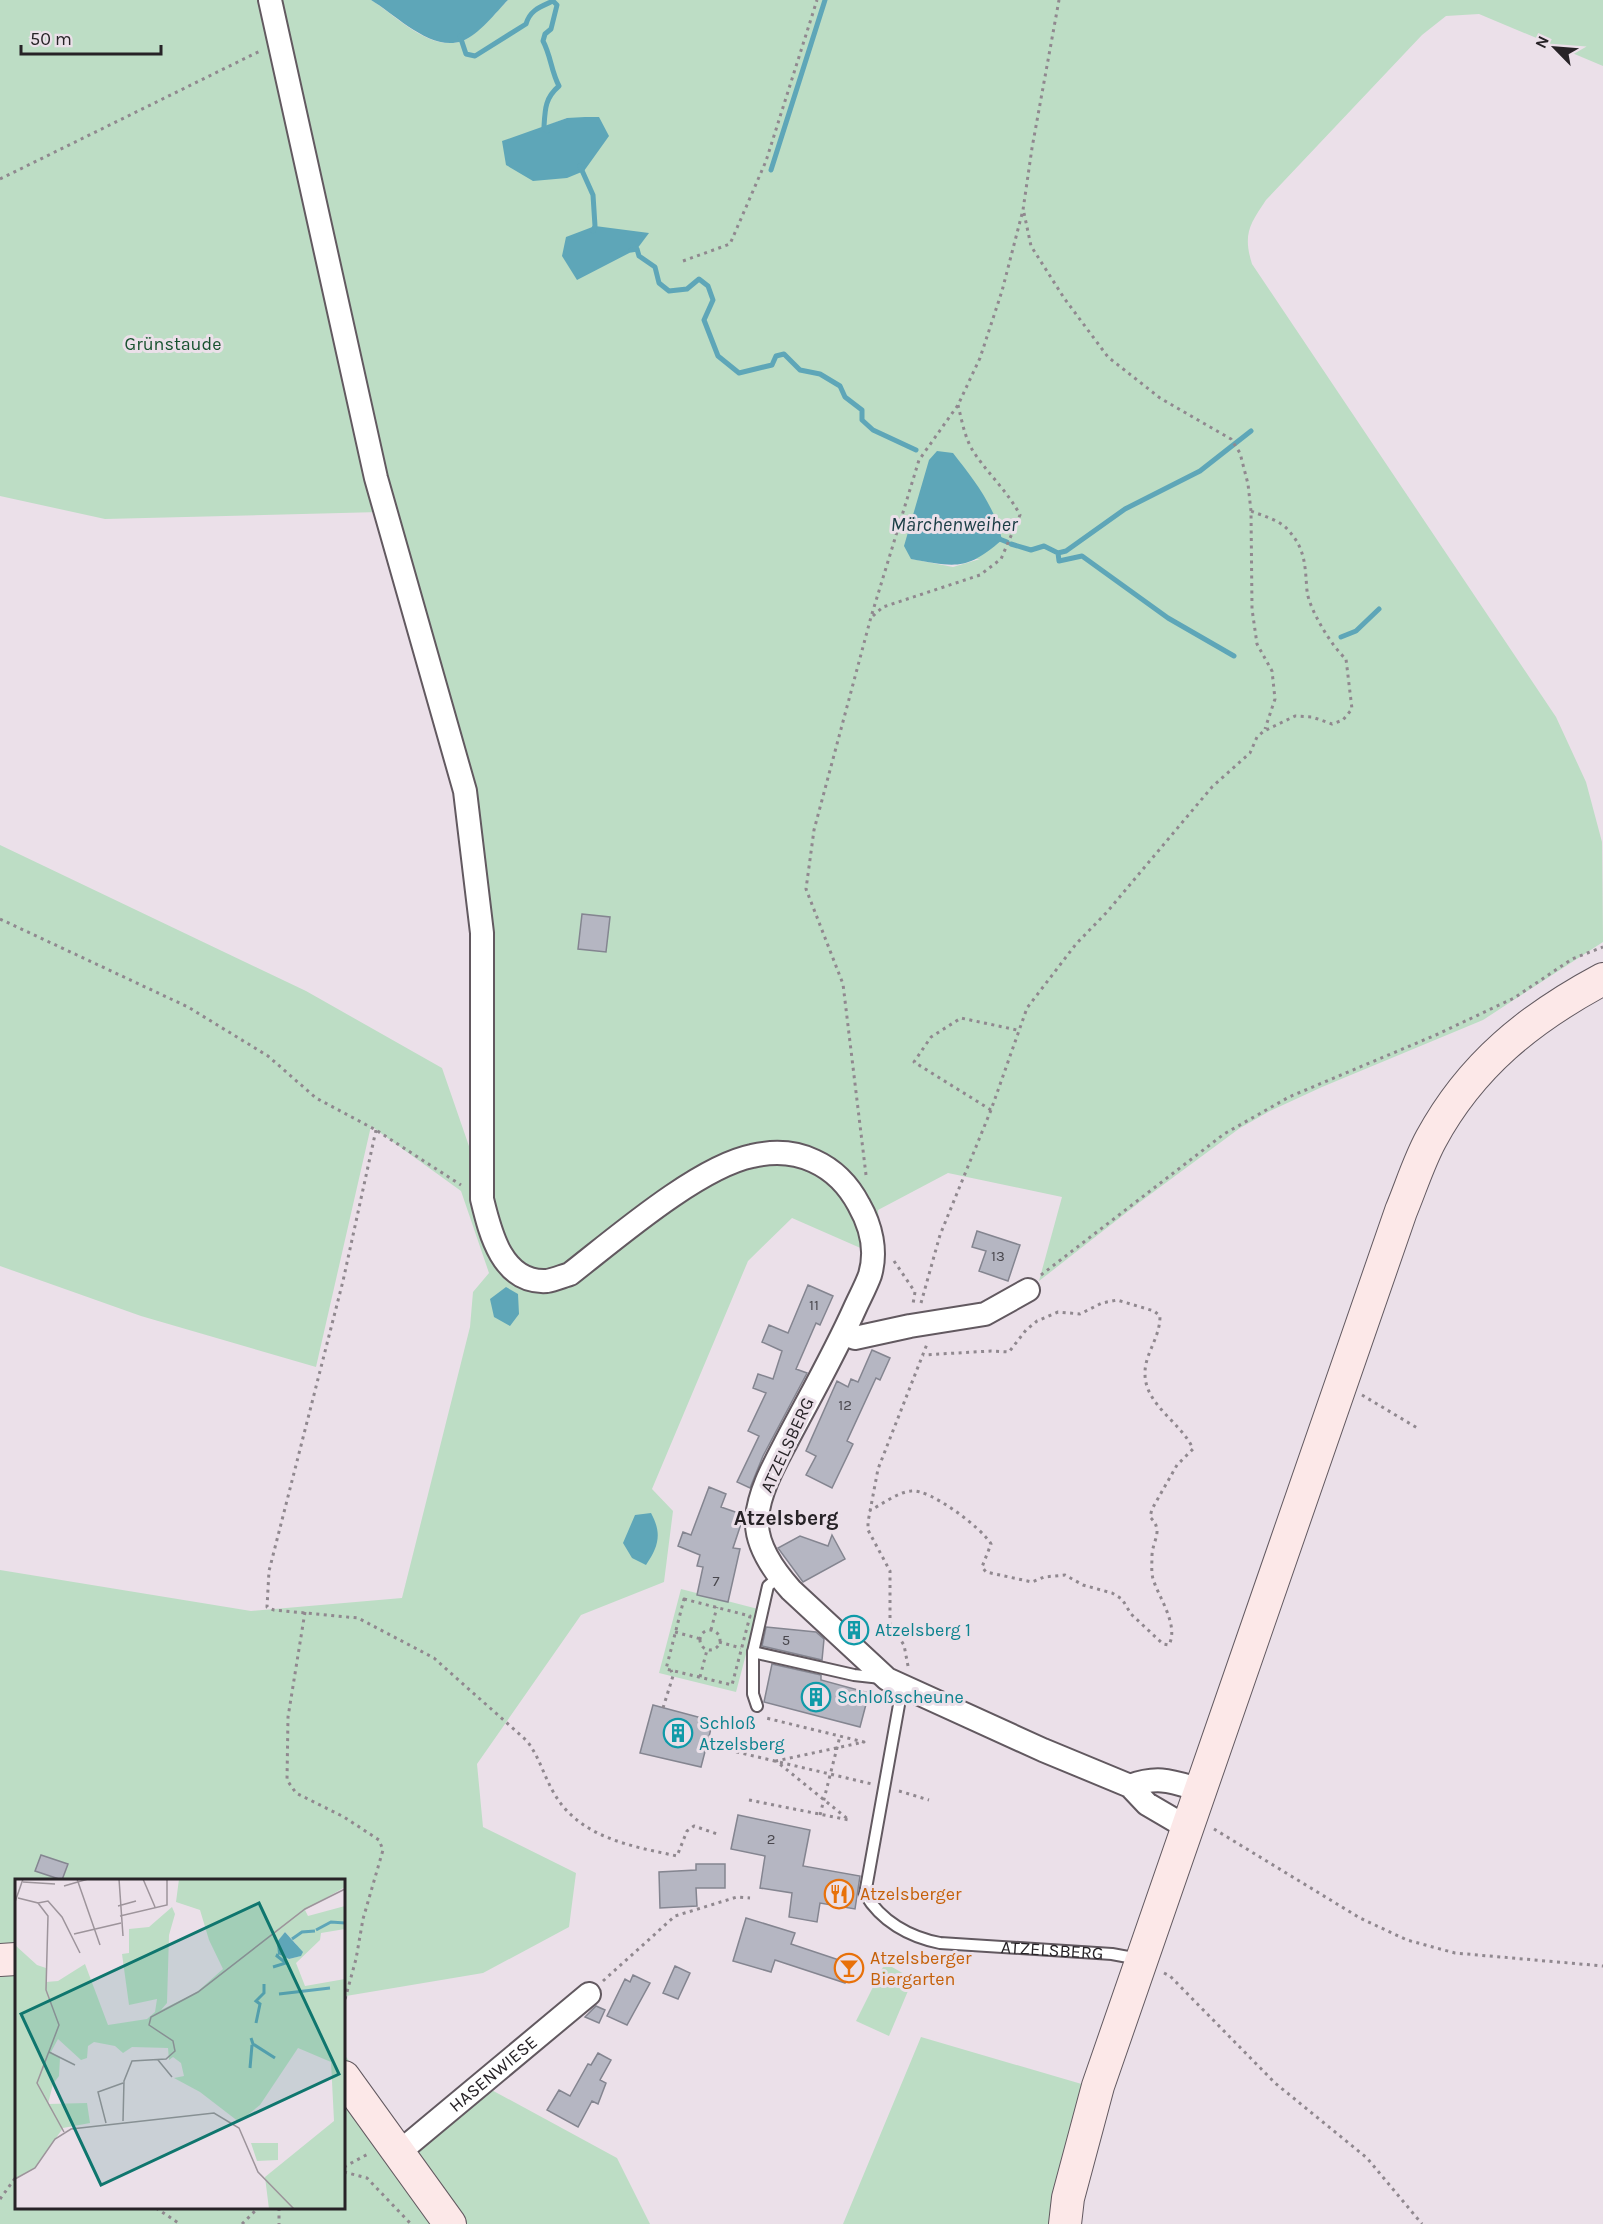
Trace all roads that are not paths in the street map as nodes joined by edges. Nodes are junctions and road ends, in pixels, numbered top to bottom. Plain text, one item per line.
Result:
1 (270, 0) edge
2 (1603, 979) edge
3 (1028, 1290) road end
4 (844, 1334) junction
5 (779, 1577) junction
6 (753, 1652) junction
7 (894, 1683) junction
8 (757, 1706) dead end
9 (1130, 1786) junction
10 (1193, 1811) junction
11 (15, 1959) edge
12 (0, 1960) edge
13 (1143, 1960) junction
14 (589, 1994) road end
15 (345, 2079) edge
16 (397, 2150) junction
17 (450, 2224) edge
18 (1065, 2224) edge

1 - 4 street, ATZELSBERG
2 - 10 street
3 - 4 street
4 - 5 street, ATZELSBERG
5 - 6 lane
5 - 7 street, ATZELSBERG
6 - 7 lane
6 - 8 lane
7 - 9 street, ATZELSBERG
7 - 13 lane, ATZELSBERG
9 - 10 street, ATZELSBERG
9 - 10 street
10 - 13 street
11 - 12 street
13 - 18 street
14 - 16 street, HASENWIESE
15 - 16 street
16 - 17 street

